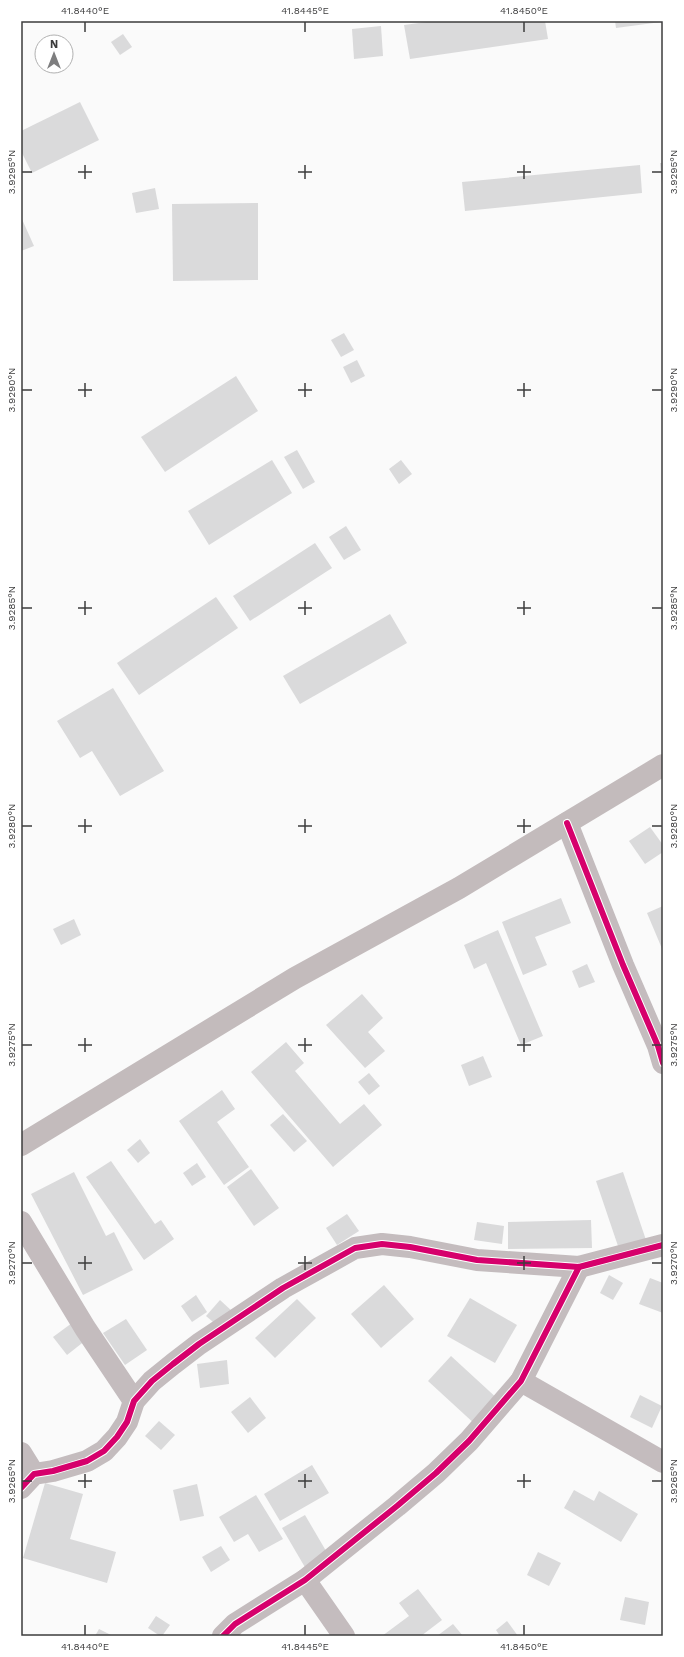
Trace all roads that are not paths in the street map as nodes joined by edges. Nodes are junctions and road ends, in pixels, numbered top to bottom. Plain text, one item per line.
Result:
1 (663, 765) edge
2 (567, 823) junction
3 (663, 1063) edge
4 (21, 1145) edge
5 (21, 1222) edge
6 (663, 1245) edge
7 (579, 1267) junction
8 (521, 1381) junction
9 (134, 1401) junction
10 (21, 1453) edge
11 (663, 1462) edge
12 (28, 1481) edge
13 (304, 1580) junction
14 (223, 1636) edge
15 (344, 1636) edge

1 - 2 main road
2 - 3 street
2 - 4 main road
5 - 9 street
6 - 7 street
7 - 8 street
7 - 9 street
8 - 11 street
8 - 13 street
9 - 12 street
10 - 12 street
13 - 14 street
13 - 15 street

